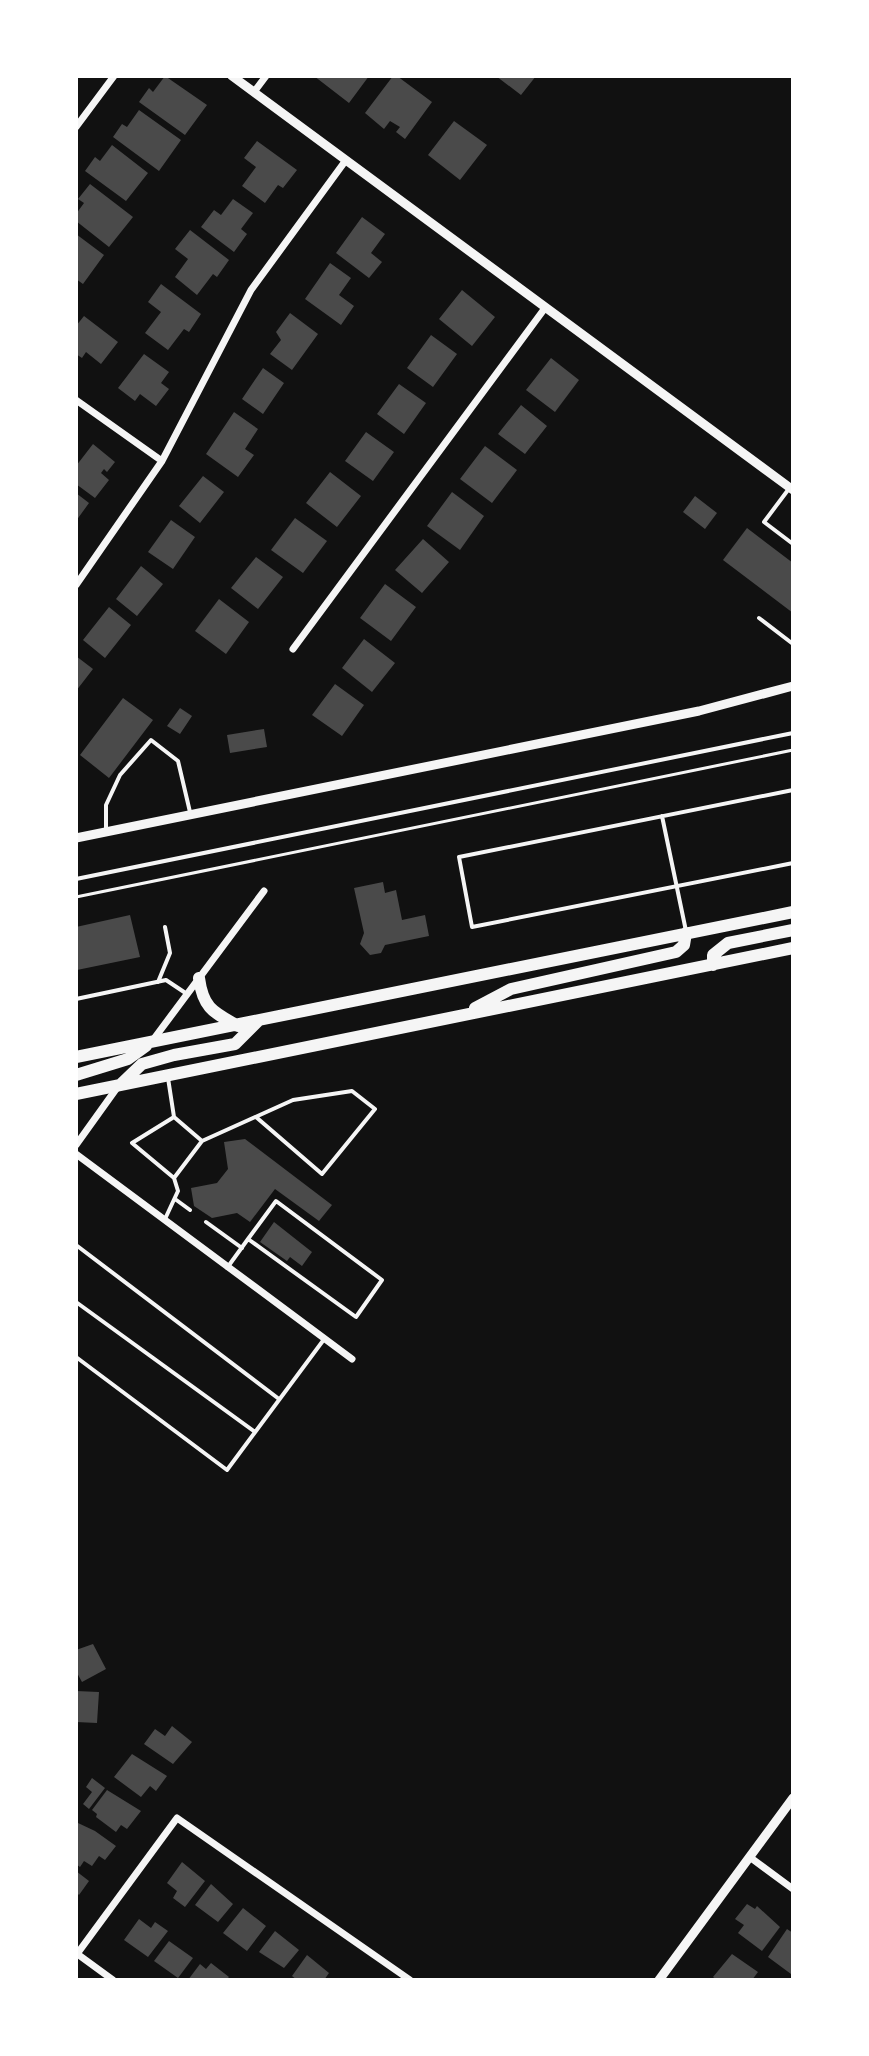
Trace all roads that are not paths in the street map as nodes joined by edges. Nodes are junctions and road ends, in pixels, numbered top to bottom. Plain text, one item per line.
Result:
1 (114, 76) edge
2 (232, 76) edge
3 (266, 76) edge
4 (254, 92) junction
5 (76, 127) edge
6 (346, 160) junction
7 (545, 308) junction
8 (76, 400) edge
9 (162, 461) junction
10 (791, 489) edge
11 (793, 544) edge
12 (76, 585) edge
13 (759, 618) dead end
14 (793, 644) edge
15 (293, 649) dead end
16 (793, 686) edge
17 (793, 733) edge
18 (793, 790) edge
19 (190, 815) junction
20 (662, 816) junction
21 (106, 832) junction
22 (76, 838) edge
23 (793, 863) edge
24 (76, 879) edge
25 (676, 887) junction
26 (264, 891) dead end
27 (793, 912) edge
28 (165, 927) dead end
29 (793, 930) edge
30 (686, 933) junction
31 (793, 948) edge
32 (713, 965) junction
33 (199, 978) junction
34 (158, 982) junction
35 (187, 994) junction
36 (76, 999) edge
37 (462, 1016) junction
38 (258, 1021) junction
39 (238, 1026) junction
40 (151, 1042) junction
41 (76, 1057) edge
42 (76, 1075) edge
43 (168, 1075) junction
44 (120, 1085) junction
45 (76, 1094) edge
46 (174, 1117) junction
47 (256, 1117) junction
48 (202, 1141) junction
49 (76, 1145) edge
50 (76, 1154) edge
51 (174, 1178) junction
52 (175, 1199) junction
53 (190, 1210) dead end
54 (165, 1219) junction
55 (206, 1222) dead end
56 (248, 1239) junction
57 (76, 1245) edge
58 (242, 1248) junction
59 (227, 1268) junction
60 (76, 1302) edge
61 (325, 1338) junction
62 (76, 1357) edge
63 (352, 1359) dead end
64 (279, 1399) junction
65 (255, 1432) junction
66 (793, 1798) edge
67 (751, 1858) junction
68 (793, 1889) edge
69 (76, 1953) edge
70 (113, 1980) edge
71 (410, 1980) edge
72 (659, 1980) edge

1 - 5 street
2 - 4 street
3 - 4 street
4 - 6 street
6 - 7 street
6 - 9 street
7 - 10 street
7 - 15 street
8 - 9 street
9 - 12 street
10 - 11 lane
13 - 14 lane
16 - 19 street
17 - 24 lane
18 - 20 lane
19 - 21 street
19 - 21 lane
20 - 25 lane
20 - 25 lane
21 - 22 street
23 - 25 lane
25 - 30 lane
26 - 33 street
27 - 30 highway
28 - 34 lane
29 - 32 highway
30 - 37 highway
30 - 38 highway
31 - 32 highway
32 - 37 highway
33 - 35 street
33 - 39 highway
34 - 35 lane
34 - 36 lane
35 - 40 street
37 - 43 highway
38 - 39 highway
38 - 44 highway
39 - 40 highway
40 - 41 highway
40 - 42 highway
43 - 44 highway
43 - 46 lane
44 - 45 highway
44 - 49 street
46 - 48 lane
46 - 51 lane
47 - 47 lane
47 - 48 lane
48 - 51 lane
50 - 54 street
51 - 52 lane
52 - 53 lane
52 - 54 lane
54 - 59 street
55 - 58 lane
56 - 56 lane
56 - 58 lane
57 - 64 lane
58 - 59 lane
59 - 61 street
60 - 65 lane
61 - 63 street
61 - 64 lane
62 - 65 lane
64 - 65 lane
66 - 67 street
67 - 68 street
67 - 72 street
69 - 70 street
69 - 71 street

